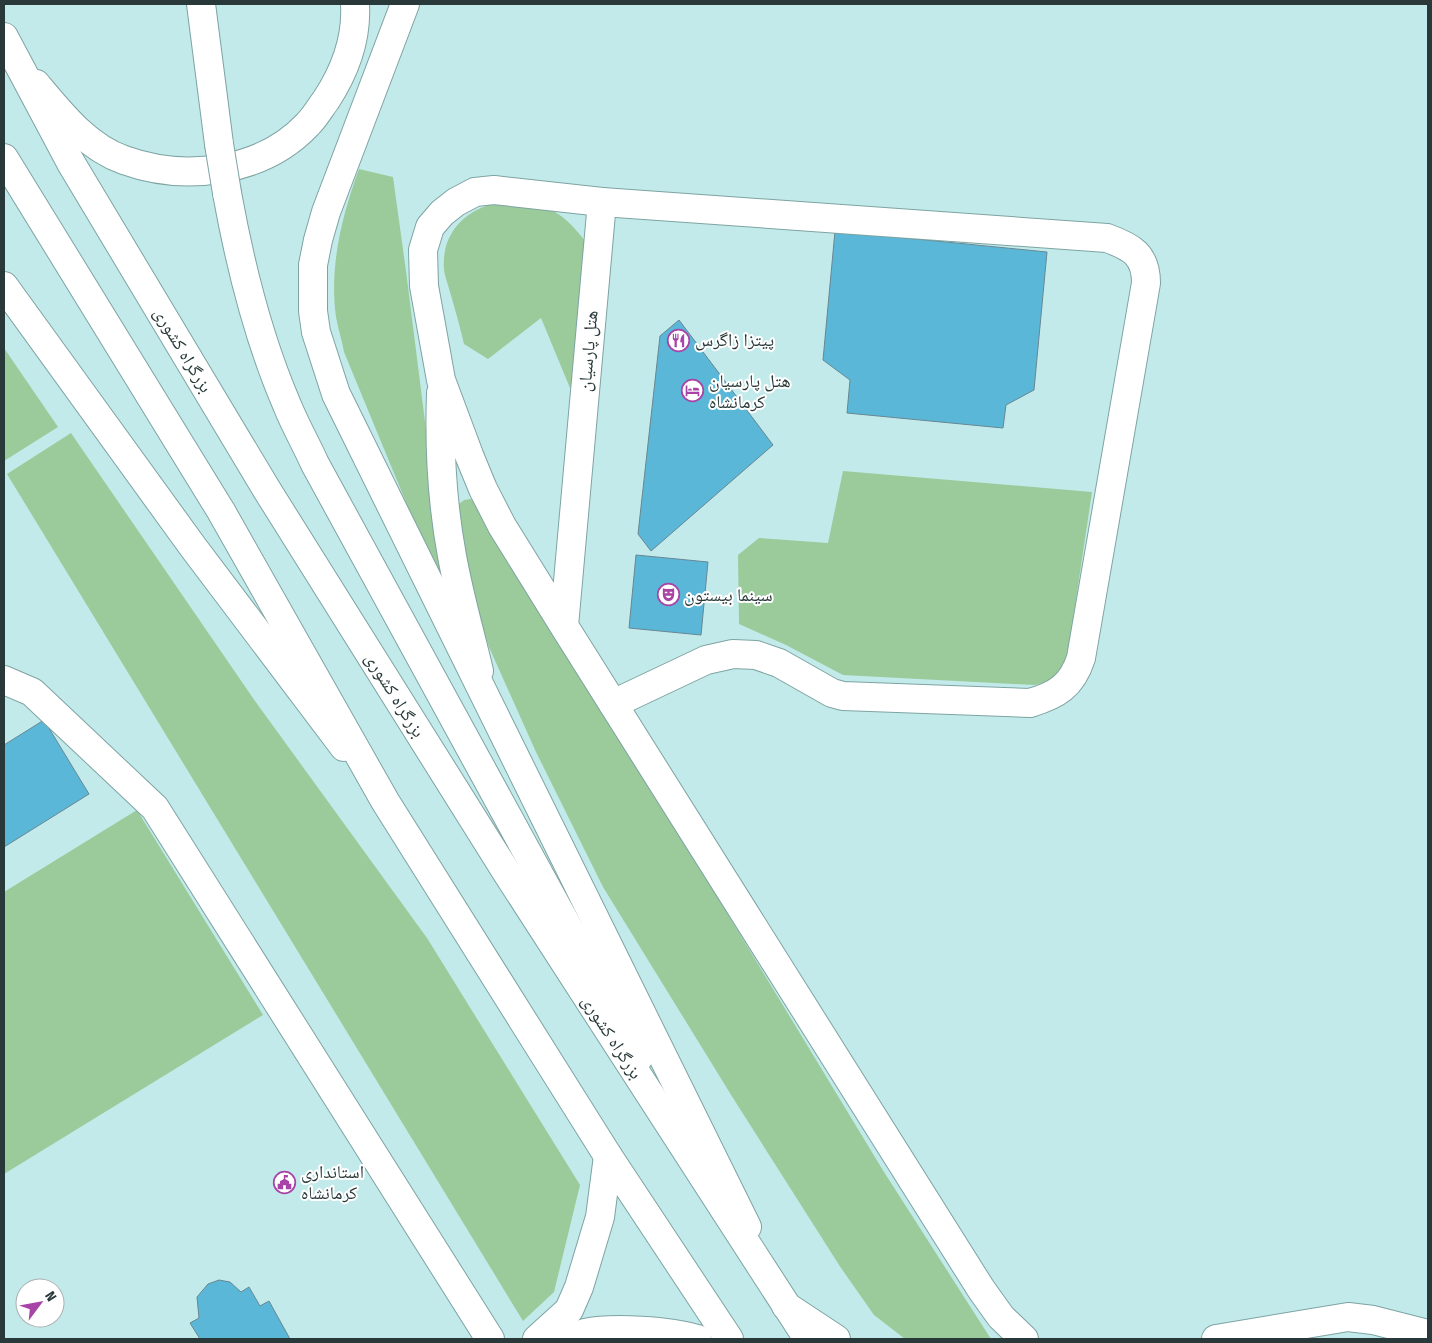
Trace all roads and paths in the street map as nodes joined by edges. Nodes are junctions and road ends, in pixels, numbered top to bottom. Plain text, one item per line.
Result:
1 (201, 4) edge
2 (355, 4) edge
3 (405, 4) edge
4 (10, 49) edge
5 (4, 158) edge
6 (602, 202) junction
7 (4, 286) edge
8 (442, 380) junction
9 (564, 626) junction
10 (4, 680) edge
11 (487, 702) junction
12 (613, 704) junction
13 (385, 801) junction
14 (608, 1156) junction
15 (718, 1202) junction
16 (786, 1306) junction
17 (1428, 1334) edge
18 (490, 1339) edge
19 (537, 1339) edge
20 (570, 1339) edge
21 (697, 1339) edge
22 (729, 1339) edge
23 (808, 1339) edge
24 (836, 1339) edge
25 (1024, 1339) edge
26 (1216, 1339) edge

1 - 15 main road, bridge
2 - 4 main road
3 - 11 main road
4 - 15 main road, بزرگراه کشوری
5 - 13 main road
6 - 8 main road
6 - 9 main road, هتل پارسیان
6 - 12 main road
7 - 13 main road
8 - 9 main road
8 - 11 main road
9 - 12 main road
10 - 18 main road
11 - 16 main road
12 - 25 main road
13 - 14 main road
14 - 19 main road
14 - 22 main road
15 - 16 main road, بزرگراه کشوری
16 - 23 main road, بزرگراه کشوری
16 - 24 main road
17 - 26 main road
20 - 21 main road

